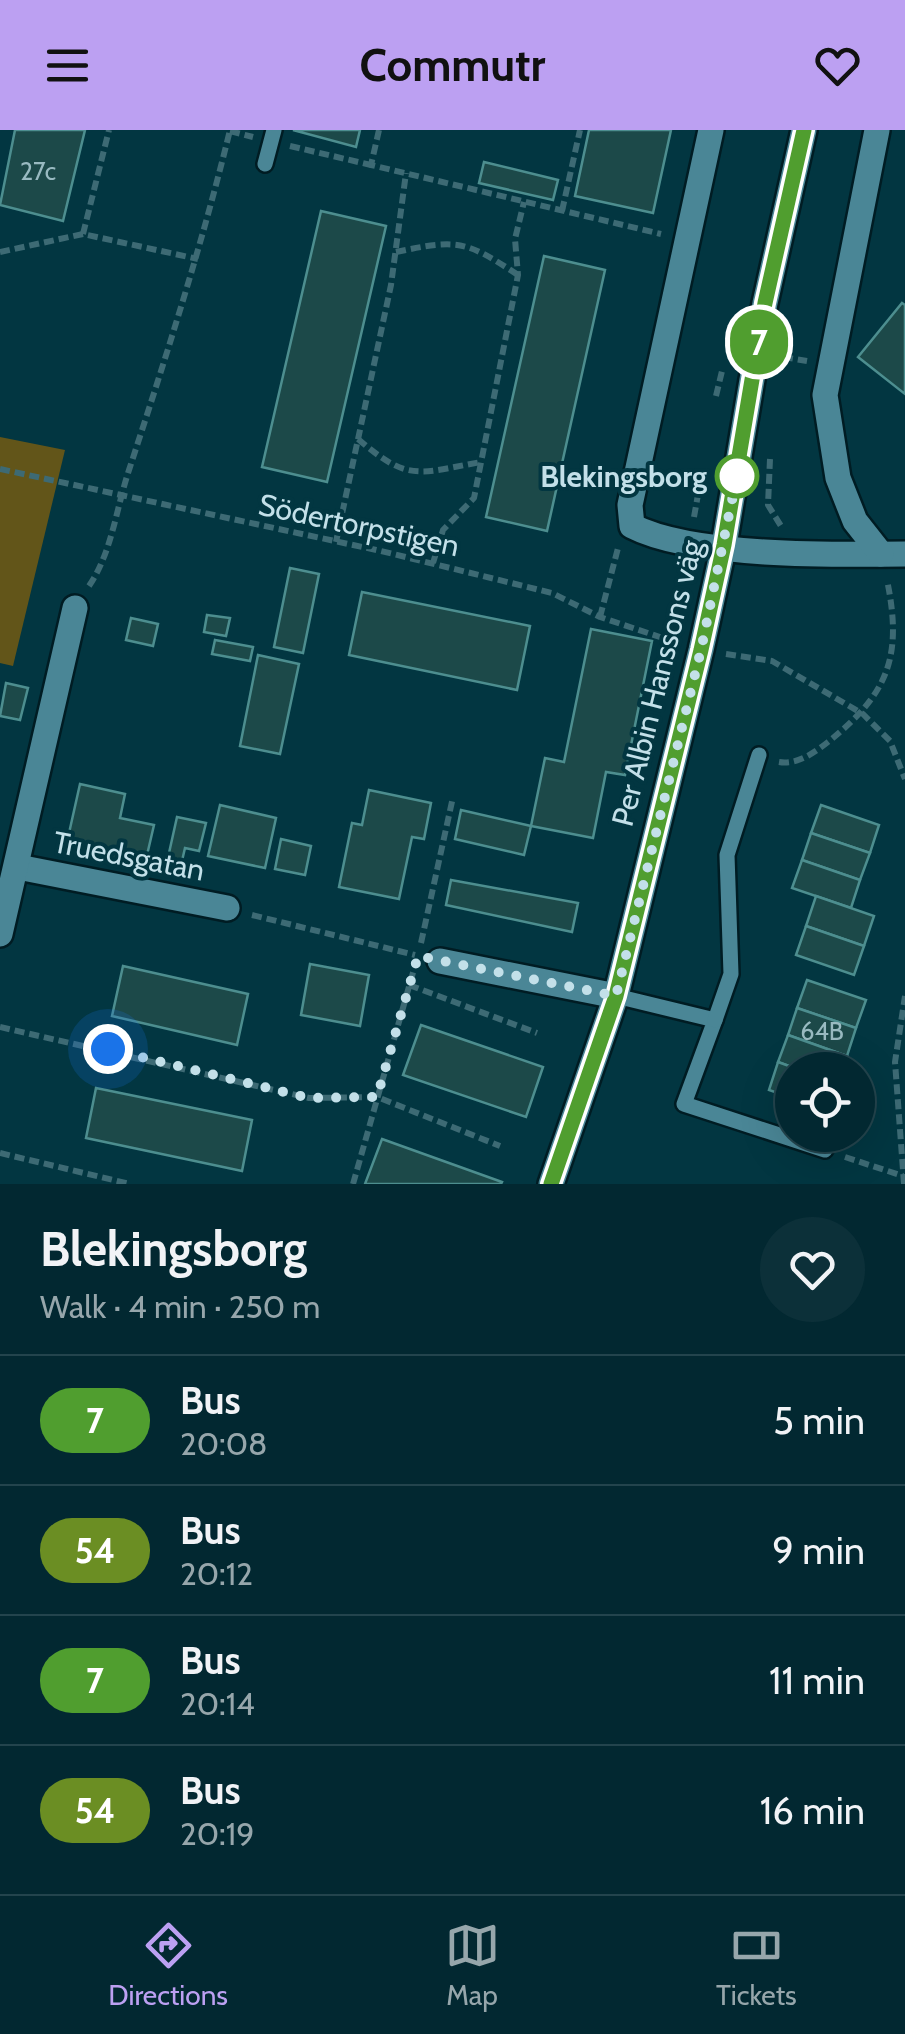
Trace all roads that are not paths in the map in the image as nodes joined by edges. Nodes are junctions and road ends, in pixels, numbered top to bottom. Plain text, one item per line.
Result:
1 (712, 130) edge
2 (804, 130) edge
3 (878, 130) edge
4 (272, 136) edge
5 (265, 164) dead end
6 (724, 545) junction
7 (893, 554) edge
8 (75, 608) road end
9 (759, 755) road end
10 (18, 867) junction
11 (227, 908) road end
12 (0, 934) edge
13 (429, 959) road end
14 (616, 996) junction
15 (714, 1020) junction
16 (775, 1134) edge
17 (551, 1184) edge

1 - 6 street
2 - 6 street, Per Albin Hanssons väg
3 - 7 street
4 - 5 lane
6 - 7 street
6 - 14 street, Per Albin Hanssons väg
8 - 10 street
9 - 15 lane
10 - 11 street, Truedsgatan
10 - 12 street
13 - 14 street
14 - 15 lane
14 - 17 street, Per Albin Hanssons väg
15 - 16 lane

